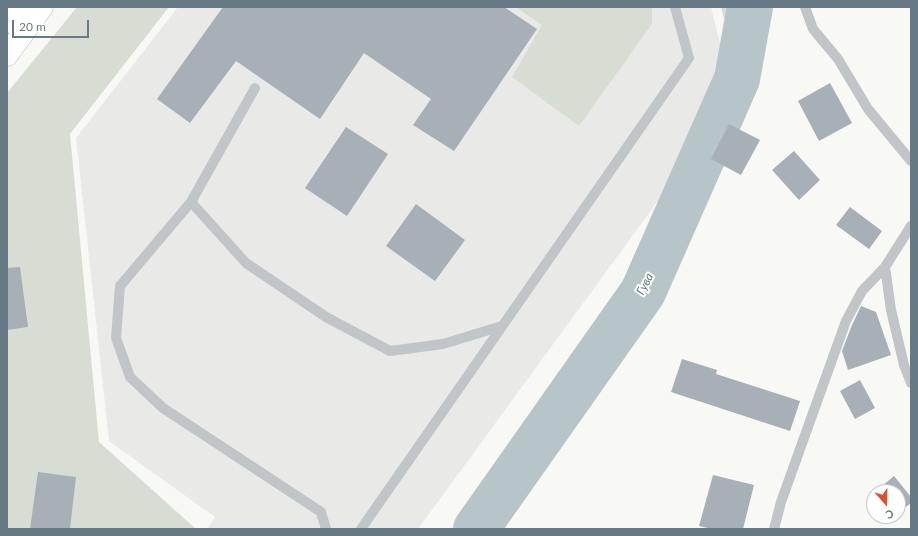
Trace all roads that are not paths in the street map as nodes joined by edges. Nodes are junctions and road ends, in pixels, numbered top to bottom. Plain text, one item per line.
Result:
1 (18, 7) edge
2 (42, 7) edge
3 (675, 7) edge
4 (805, 7) edge
5 (7, 22) edge
6 (7, 55) edge
7 (255, 88) dead end
8 (911, 160) edge
9 (191, 202) junction
10 (911, 226) edge
11 (885, 267) junction
12 (502, 326) junction
13 (911, 383) edge
14 (326, 529) edge
15 (361, 529) edge
16 (774, 529) edge

1 - 5 highway
2 - 6 highway
3 - 12 lane
4 - 8 lane
7 - 9 lane
9 - 12 lane
9 - 14 lane
10 - 11 lane
11 - 13 lane
11 - 16 lane
12 - 15 lane

